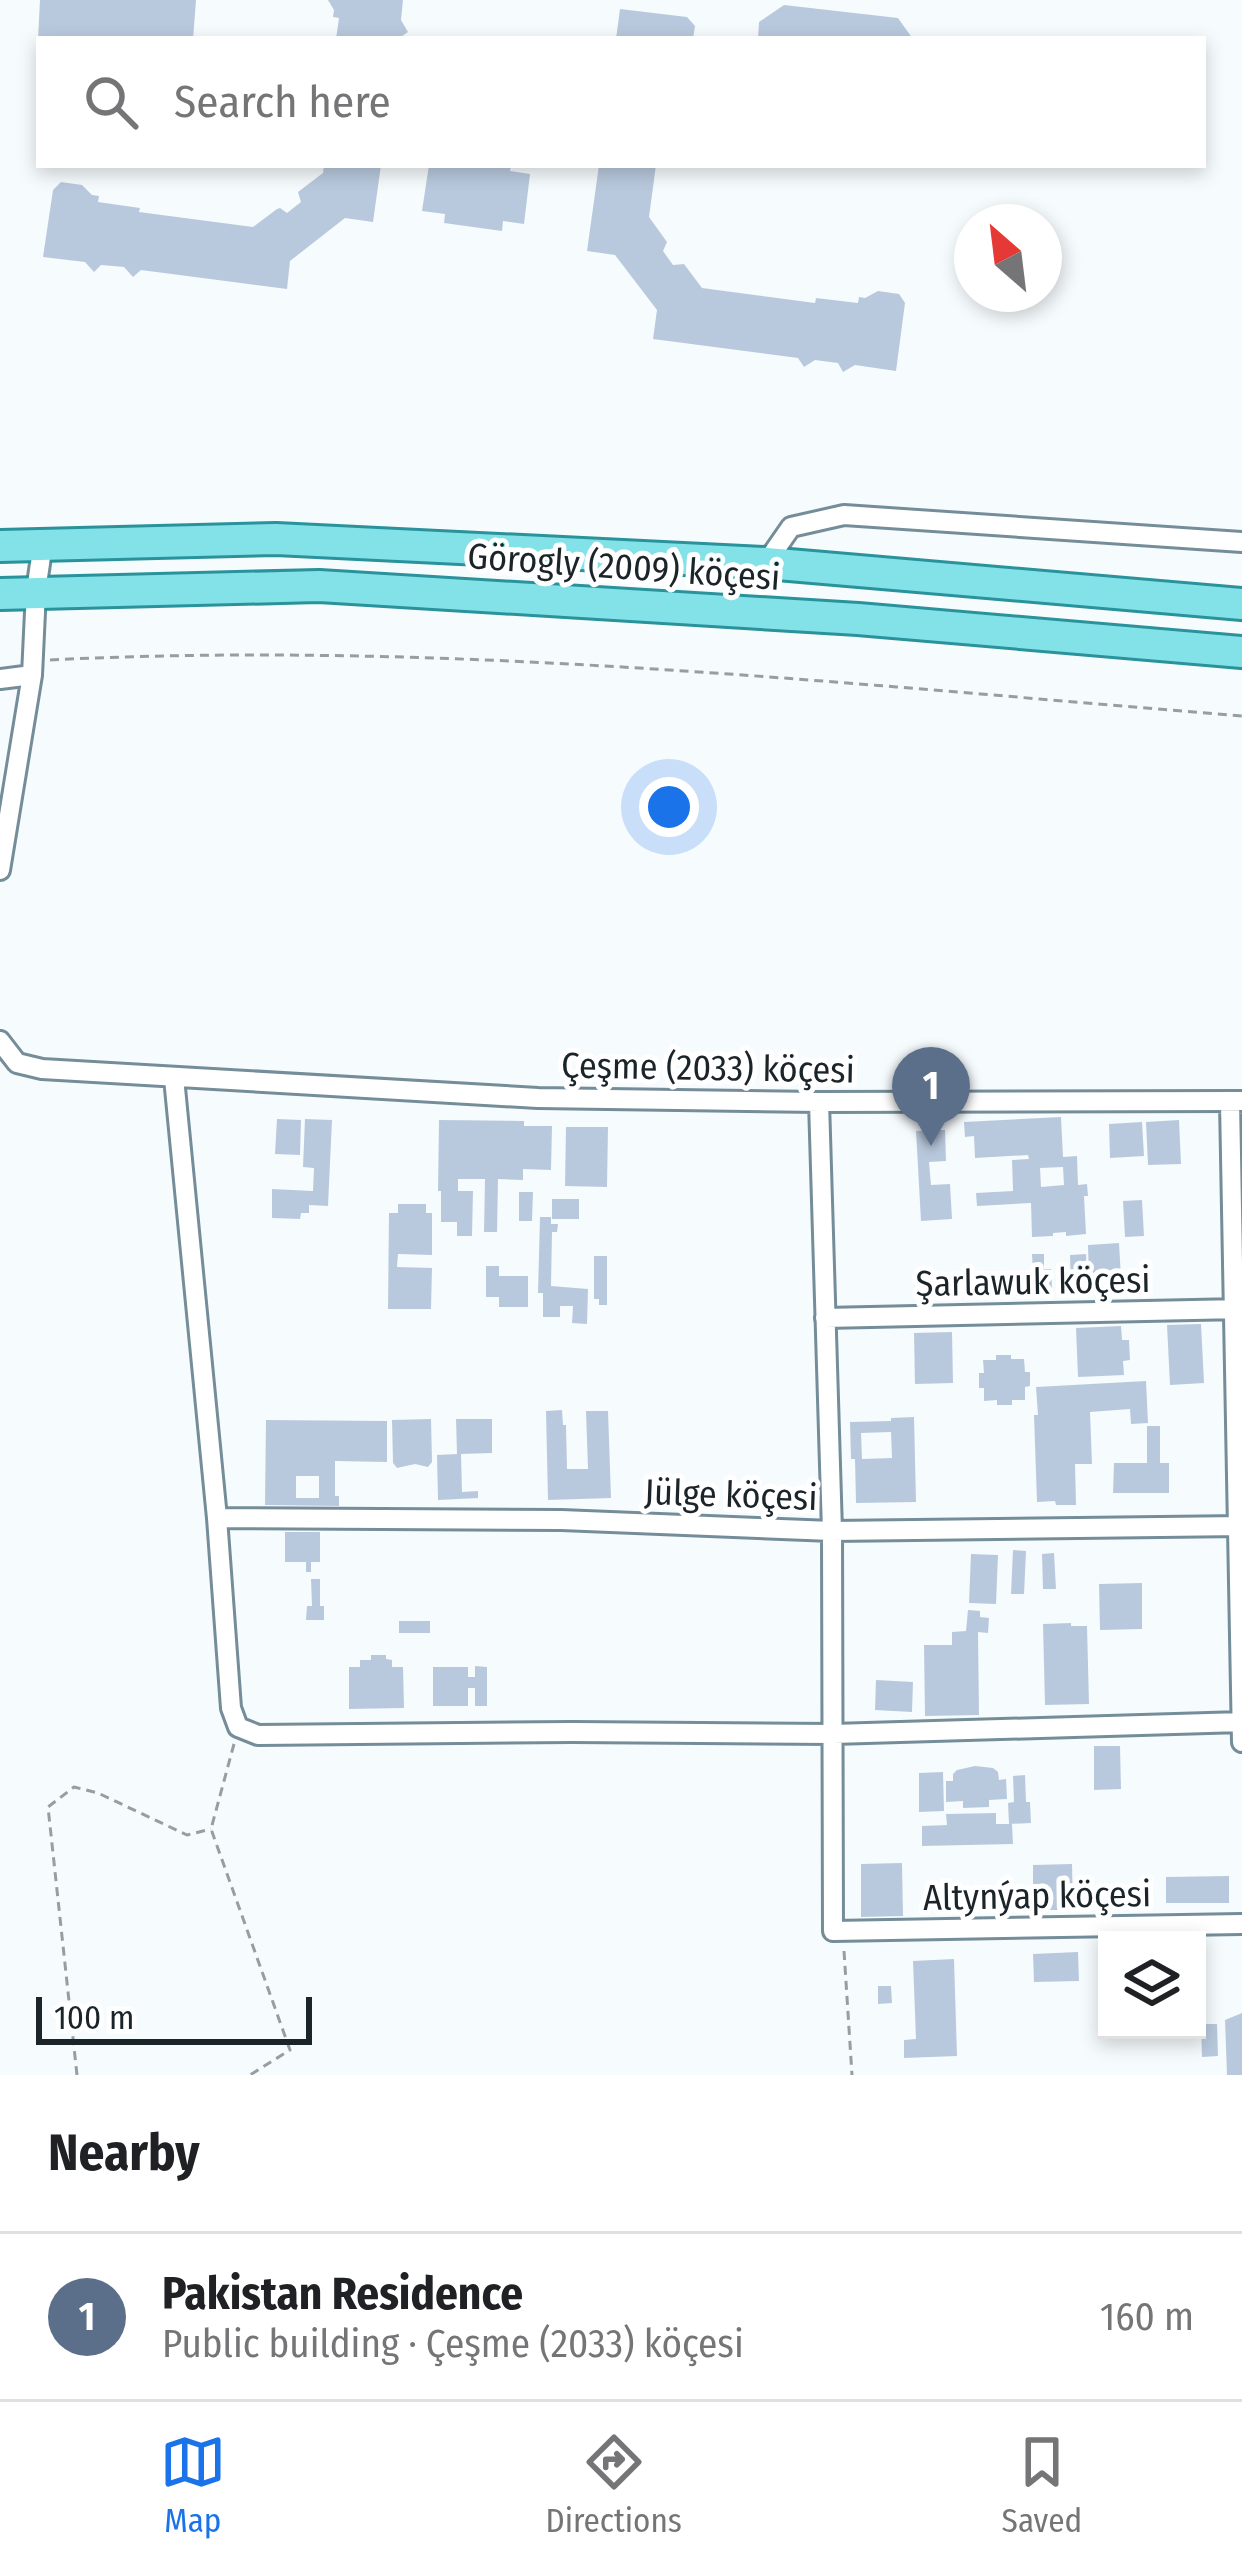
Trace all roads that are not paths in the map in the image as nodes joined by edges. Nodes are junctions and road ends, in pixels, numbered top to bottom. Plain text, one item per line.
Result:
1 (1242, 542) edge
2 (43, 543) junction
3 (0, 546) edge
4 (766, 563) junction
5 (36, 591) junction
6 (0, 594) edge
7 (1242, 604) edge
8 (1242, 652) edge
9 (32, 668) junction
10 (0, 679) edge
11 (0, 870) edge
12 (0, 1041) edge
13 (174, 1078) junction
14 (819, 1102) junction
15 (1236, 1102) edge
16 (1238, 1309) edge
17 (825, 1318) junction
18 (217, 1518) junction
19 (1240, 1526) edge
20 (832, 1531) junction
21 (1242, 1722) edge
22 (833, 1734) junction
23 (1242, 1742) edge
24 (1242, 1924) edge

1 - 4 street
2 - 3 main road, Görogly (2009) köçesi
2 - 4 main road, Görogly (2009) köçesi
2 - 5 street
4 - 7 main road, Görogly (2009) köçesi
5 - 6 main road, Görogly (2009) köçesi
5 - 8 main road, Görogly (2009) köçesi
5 - 9 street
9 - 10 street
9 - 11 street
12 - 13 street, Çeşme (2033) köçesi
13 - 14 street, Çeşme (2033) köçesi
13 - 18 street
14 - 15 street, Çeşme (2033) köçesi
14 - 17 street
15 - 16 street
16 - 17 street, Şarlawuk köçesi
16 - 19 street
17 - 20 street
18 - 20 street, Jülge köçesi
18 - 22 street
19 - 20 street, Jülge köçesi
19 - 21 street
20 - 22 street
21 - 22 street
21 - 23 street
22 - 24 street, Altynýap köçesi

